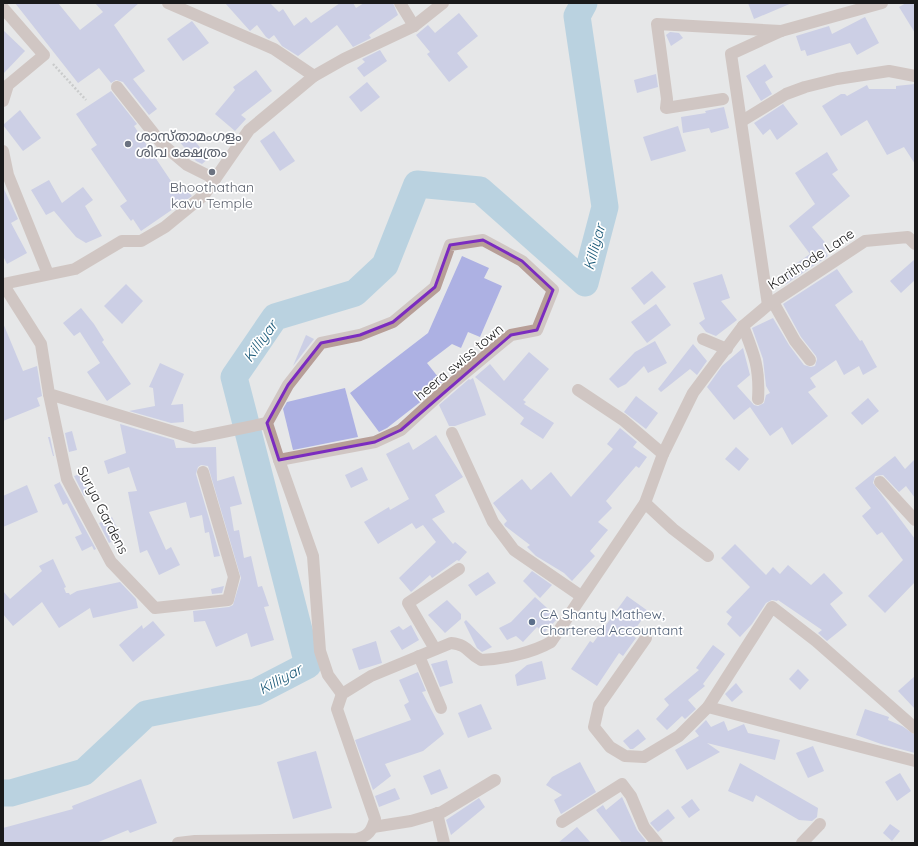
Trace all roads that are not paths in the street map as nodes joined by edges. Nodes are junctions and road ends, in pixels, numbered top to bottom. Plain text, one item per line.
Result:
1 (168, 3) edge
2 (400, 3) edge
3 (443, 3) edge
4 (882, 3) edge
5 (3, 8) edge
6 (414, 26) junction
7 (781, 31) junction
8 (314, 76) junction
9 (915, 76) edge
10 (117, 87) dead end
11 (723, 99) dead end
12 (3, 101) edge
13 (742, 121) junction
14 (3, 151) edge
15 (215, 179) junction
16 (915, 244) edge
17 (48, 274) junction
18 (3, 284) edge
19 (770, 303) junction
20 (743, 326) junction
21 (703, 339) dead end
22 (727, 349) junction
23 (810, 360) dead end
24 (578, 390) dead end
25 (49, 394) junction
26 (758, 399) dead end
27 (267, 423) junction
28 (452, 433) dead end
29 (663, 454) junction
30 (279, 460) junction
31 (203, 472) dead end
32 (880, 482) dead end
33 (645, 504) junction
34 (915, 520) edge
35 (708, 556) dead end
36 (459, 569) dead end
37 (581, 596) junction
38 (646, 638) dead end
39 (435, 649) junction
40 (419, 656) junction
41 (342, 694) junction
42 (441, 708) dead end
43 (708, 708) junction
44 (915, 728) edge
45 (915, 761) edge
46 (495, 780) dead end
47 (437, 814) junction
48 (562, 822) dead end
49 (820, 824) dead end
50 (372, 830) junction
51 (357, 841) edge
52 (196, 842) edge
53 (178, 843) edge
54 (444, 843) edge
55 (657, 843) edge
56 (802, 843) edge

1 - 8 street
2 - 6 street
3 - 6 street
4 - 7 street
5 - 12 street
6 - 8 street
7 - 11 street
7 - 13 street
8 - 15 street
9 - 13 street
10 - 15 street
13 - 19 street
14 - 17 street
15 - 17 street
16 - 19 street, Karithode Lane
17 - 18 street
18 - 25 street, Surya Gardens
19 - 20 street
19 - 23 street
20 - 22 street
20 - 26 street
21 - 22 street
22 - 29 street
24 - 29 street
25 - 27 street
25 - 31 street, Surya Gardens
27 - 30 street
27 - 30 street, heera swiss town
28 - 37 street
29 - 33 street
30 - 41 street
32 - 34 street
33 - 35 street
33 - 37 street
36 - 39 street
37 - 39 street
38 - 43 street
39 - 40 street
40 - 41 street
40 - 42 street
41 - 50 street
43 - 44 street
43 - 45 street
46 - 47 street
47 - 50 street
47 - 54 street
48 - 55 street
49 - 56 street
50 - 51 street
51 - 52 street
52 - 53 street

